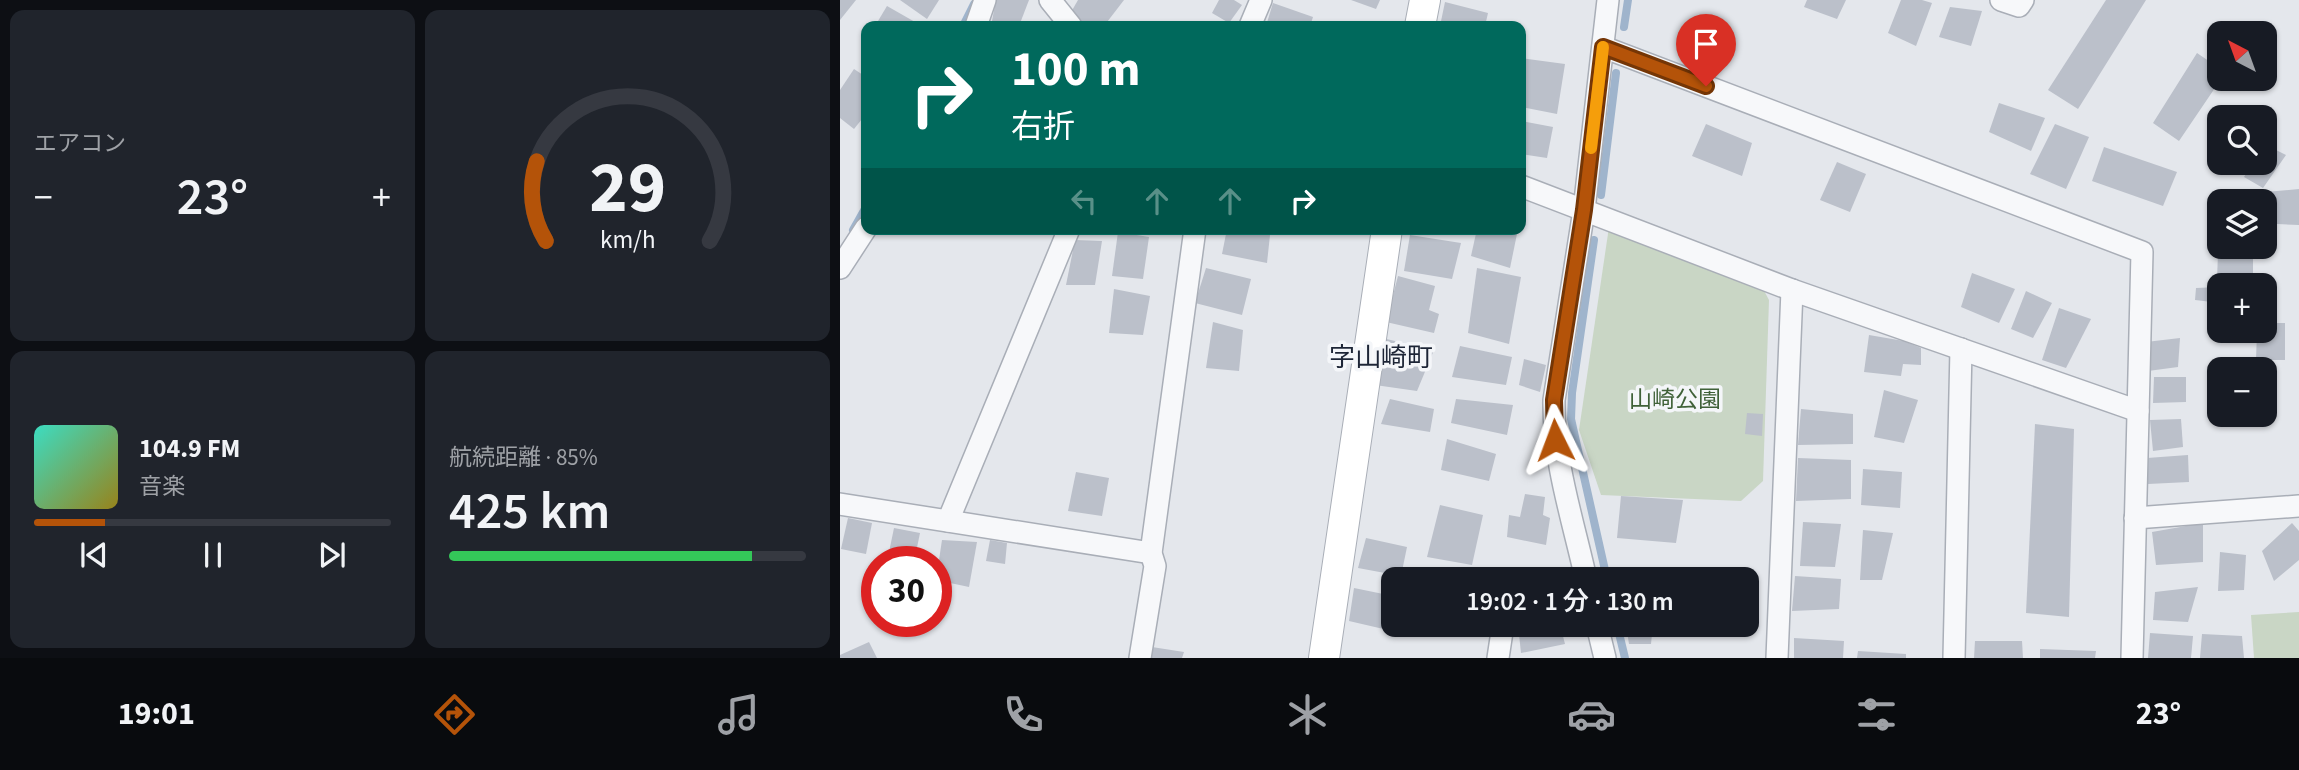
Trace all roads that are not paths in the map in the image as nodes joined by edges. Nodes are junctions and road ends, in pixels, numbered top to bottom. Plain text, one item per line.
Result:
1 (985, 0) edge
2 (1050, 0) edge
3 (1261, 0) edge
4 (1425, 0) edge
5 (1608, 0) edge
6 (2001, 0) edge
7 (2023, 0) edge
8 (978, 21) edge
9 (1067, 21) edge
10 (1252, 21) edge
11 (1421, 21) edge
12 (1603, 47) junction
13 (1526, 188) edge
14 (1584, 210) junction
15 (861, 235) edge
16 (1067, 235) edge
17 (1194, 235) edge
18 (1386, 235) edge
19 (840, 268) edge
20 (1792, 290) junction
21 (1961, 349) junction
22 (2138, 411) junction
23 (840, 504) edge
24 (2299, 506) edge
25 (2135, 518) junction
26 (948, 521) junction
27 (1151, 553) junction
28 (1584, 567) edge
29 (1501, 637) edge
30 (1600, 637) edge
31 (1140, 658) edge
32 (1324, 658) edge
33 (1498, 658) edge
34 (1605, 658) edge
35 (1777, 658) edge
36 (1954, 658) edge
37 (2132, 658) edge

1 - 8 street
2 - 9 street
3 - 10 street
4 - 11 street
5 - 12 street
6 - 7 street
12 - 14 street
12 - 22 street
13 - 14 street
14 - 20 street
14 - 28 street
15 - 19 street
16 - 26 street
17 - 27 street
18 - 32 street
20 - 21 street
20 - 35 street
21 - 22 street
21 - 36 street
22 - 25 street
23 - 26 street
24 - 25 street
25 - 37 street
26 - 27 street
27 - 31 street
29 - 33 street
30 - 34 street

